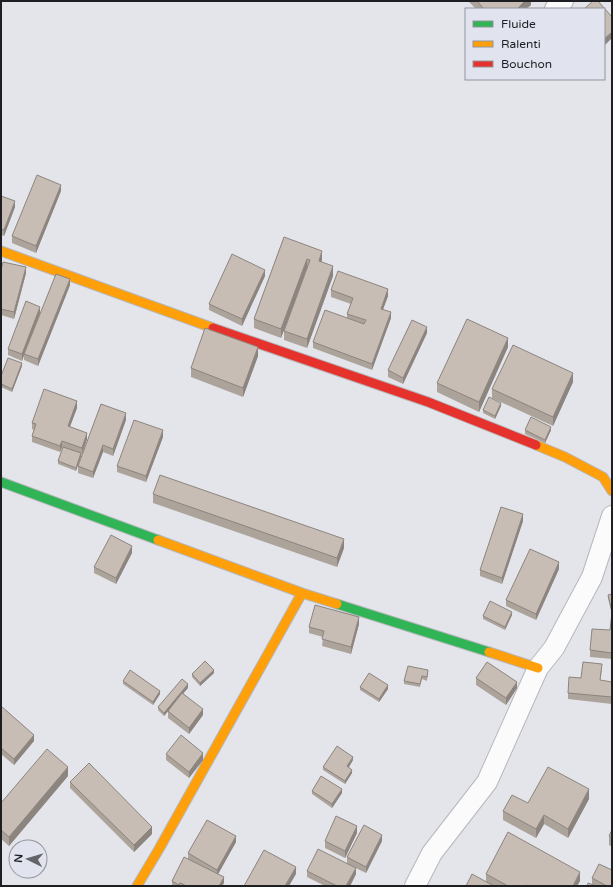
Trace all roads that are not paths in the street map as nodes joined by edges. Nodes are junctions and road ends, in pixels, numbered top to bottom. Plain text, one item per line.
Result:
1 (1, 251) edge
2 (1, 482) edge
3 (612, 491) edge
4 (612, 516) edge
5 (302, 593) junction
6 (538, 668) junction
7 (137, 886) edge
8 (415, 886) edge

1 - 3 street
2 - 5 street
4 - 6 street
5 - 6 street
5 - 7 street
6 - 8 street

